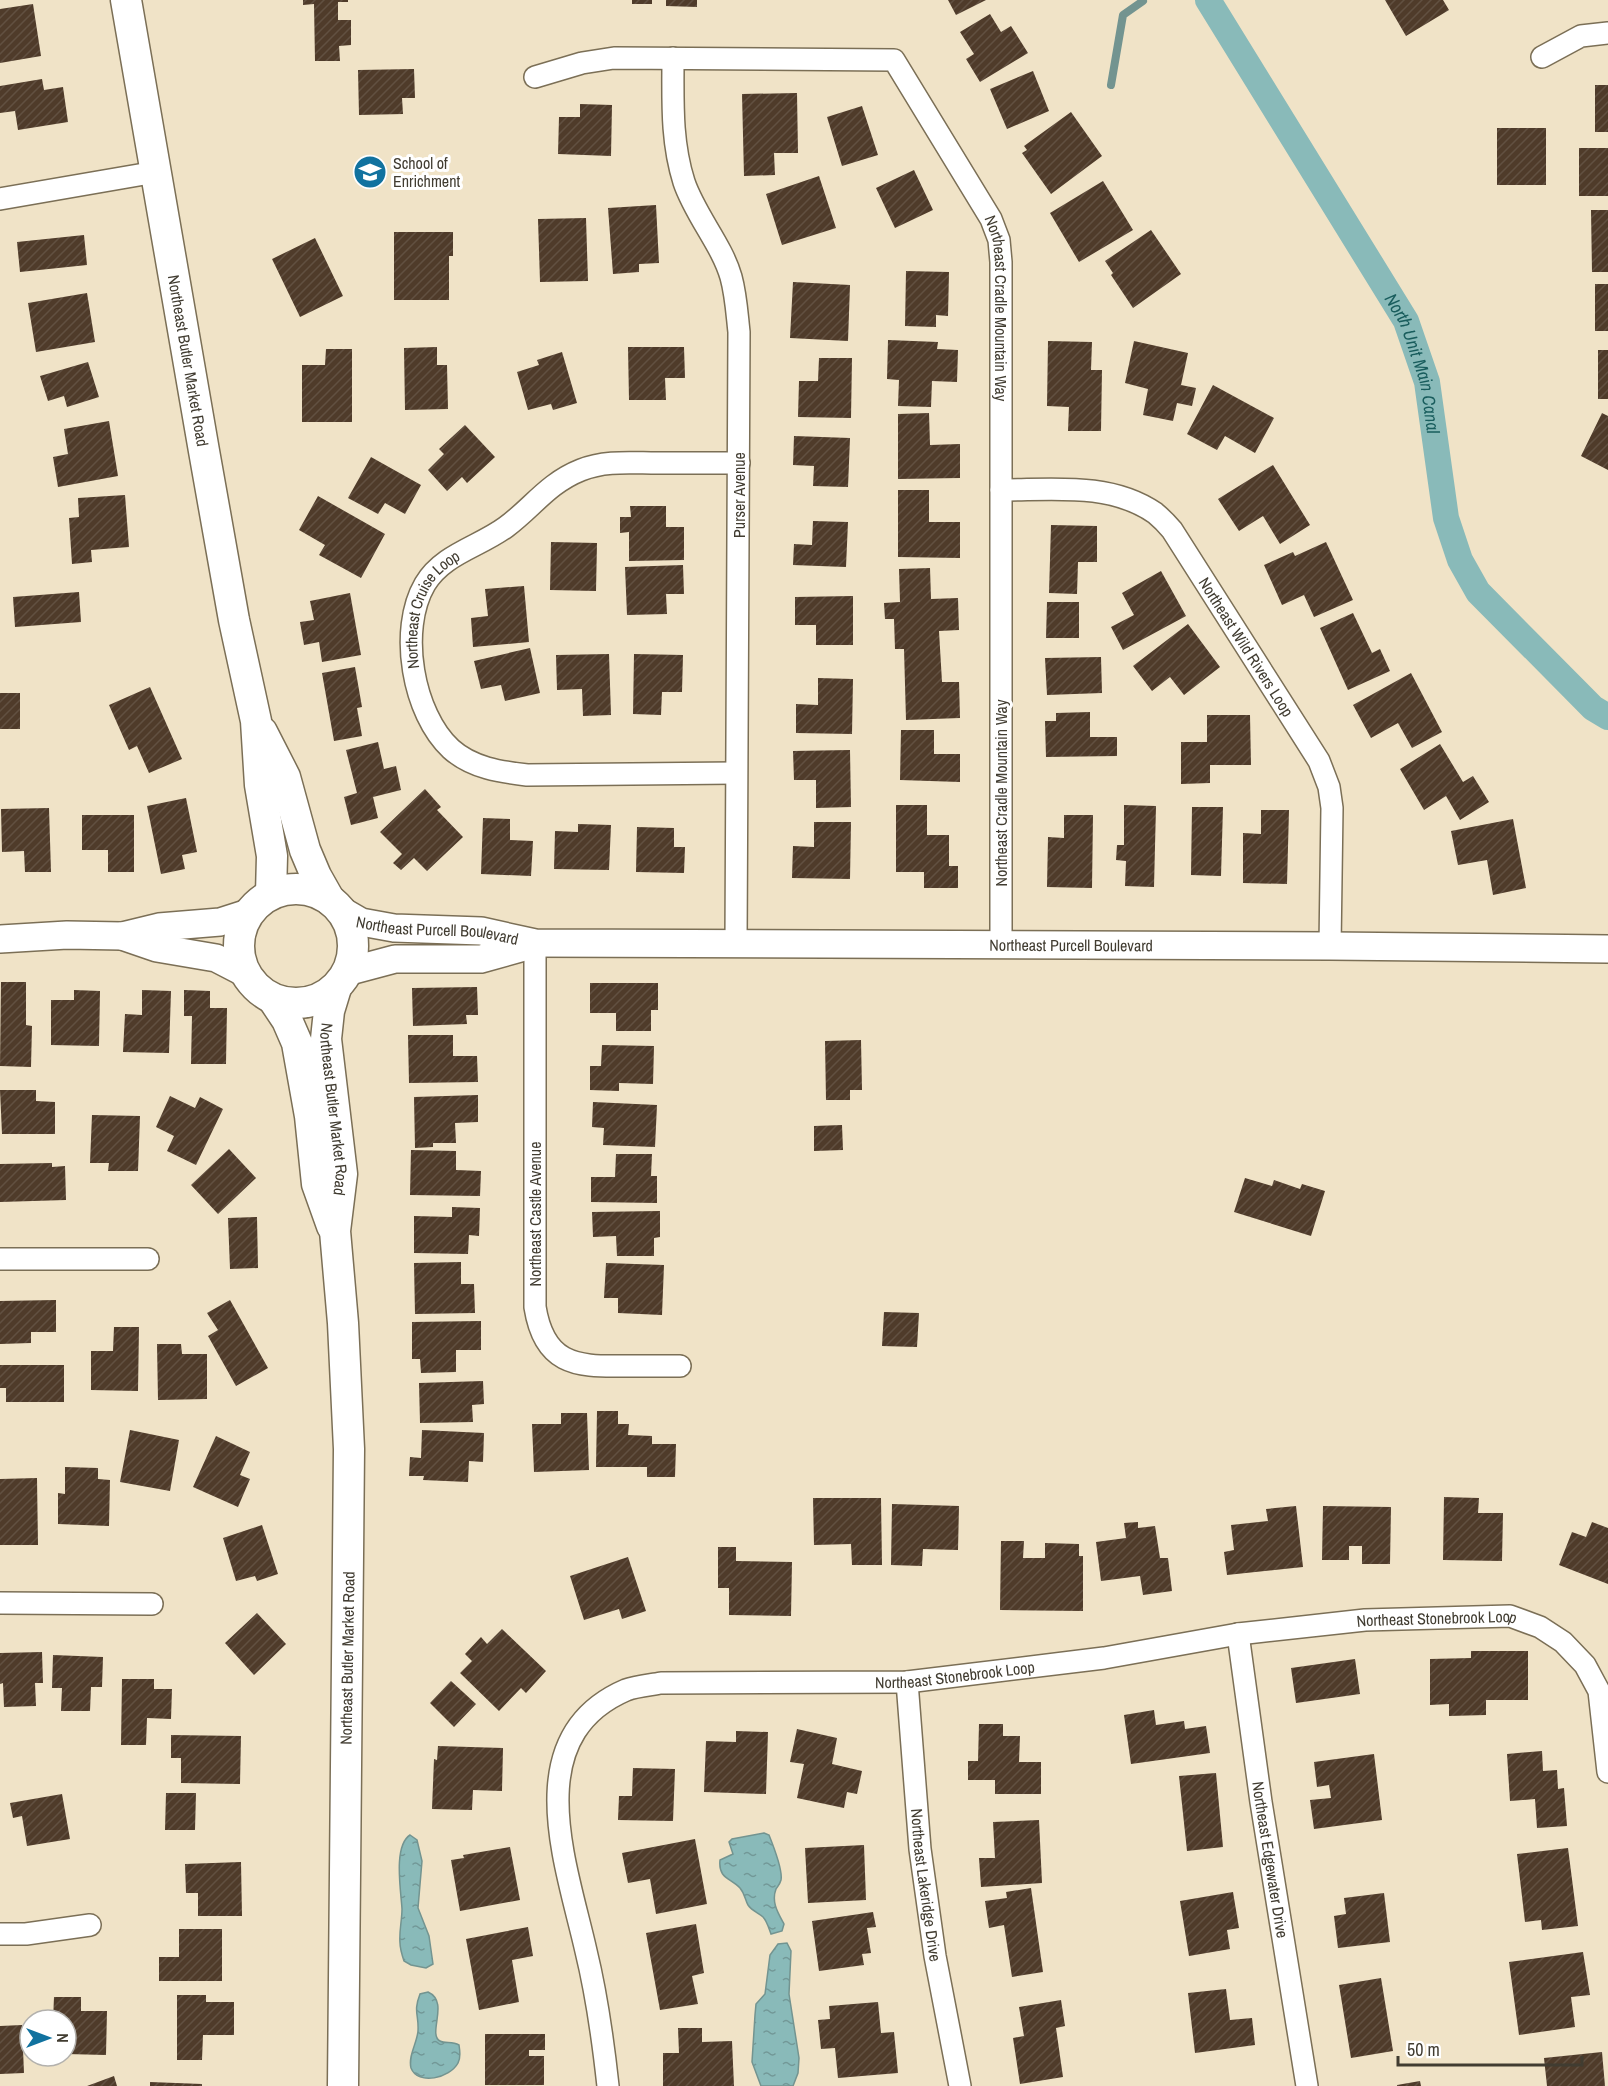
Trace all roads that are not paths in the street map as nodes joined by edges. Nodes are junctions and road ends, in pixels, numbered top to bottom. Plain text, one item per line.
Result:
1 (126, 0) edge
2 (1608, 33) edge
3 (1542, 57) dead end
4 (673, 58) junction
5 (535, 77) dead end
6 (156, 172) junction
7 (0, 199) edge
8 (739, 463) junction
9 (1001, 490) junction
10 (256, 721) junction
11 (736, 773) junction
12 (259, 904) junction
13 (336, 905) junction
14 (122, 936) junction
15 (0, 939) edge
16 (535, 944) junction
17 (736, 944) junction
18 (1001, 945) junction
19 (1330, 946) junction
20 (1608, 949) edge
21 (245, 973) junction
22 (343, 979) junction
23 (273, 999) junction
24 (334, 1231) junction
25 (0, 1259) edge
26 (148, 1259) dead end
27 (680, 1366) dead end
28 (0, 1604) edge
29 (152, 1604) dead end
30 (1238, 1634) junction
31 (907, 1682) junction
32 (1608, 1772) edge
33 (90, 1925) dead end
34 (0, 1934) edge
35 (343, 2086) edge
36 (608, 2086) edge
37 (960, 2086) edge
38 (1307, 2086) edge

1 - 6 main road, Northeast Butler Market Road
2 - 3 street
4 - 5 street, Northeast Cradle Mountain Way
4 - 8 street, Purser Avenue
4 - 9 street, Northeast Cradle Mountain Way
6 - 7 street
6 - 10 main road, Northeast Butler Market Road
8 - 11 street, Purser Avenue
8 - 11 street, Northeast Cruise Loop
9 - 18 street, Northeast Cradle Mountain Way
9 - 19 street, Northeast Wild Rivers Loop
10 - 12 main road, Northeast Butler Market Road
10 - 13 main road, Northeast Butler Market Road
11 - 17 street, Purser Avenue
12 - 13 main road
12 - 14 street
12 - 21 main road
13 - 16 street, Northeast Purcell Boulevard
13 - 22 main road
14 - 15 street
14 - 21 street
16 - 17 street, Northeast Purcell Boulevard
16 - 22 street, Northeast Purcell Boulevard
16 - 27 street, Northeast Castle Avenue
17 - 18 street, Northeast Purcell Boulevard
18 - 19 street, Northeast Purcell Boulevard
19 - 20 street, Northeast Purcell Boulevard
21 - 23 main road
22 - 23 main road
22 - 24 main road, Northeast Butler Market Road
23 - 24 main road, Northeast Butler Market Road
24 - 35 main road, Northeast Butler Market Road
25 - 26 street
28 - 29 street
30 - 31 street, Northeast Stonebrook Loop
30 - 32 street, Northeast Stonebrook Loop
30 - 38 street, Northeast Edgewater Drive
31 - 36 street, Northeast Stonebrook Loop
31 - 37 street, Northeast Lakeridge Drive
33 - 34 street

